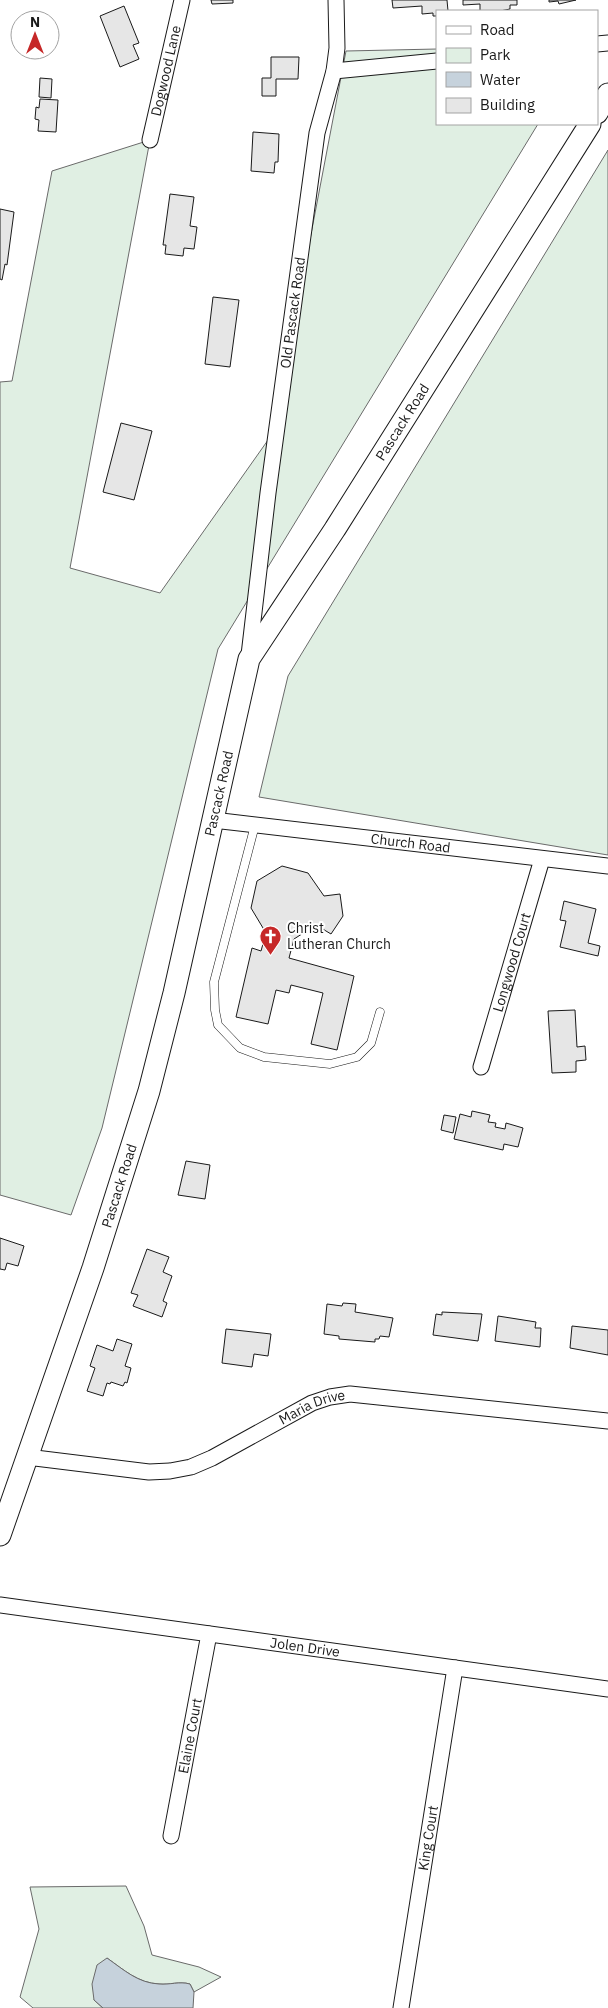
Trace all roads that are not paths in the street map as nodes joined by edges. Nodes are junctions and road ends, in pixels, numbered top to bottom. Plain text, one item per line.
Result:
1 (182, 0) edge
2 (336, 0) edge
3 (436, 60) edge
4 (334, 71) junction
5 (608, 94) edge
6 (598, 111) edge
7 (589, 125) edge
8 (150, 140) dead end
9 (249, 660) junction
10 (213, 820) junction
11 (255, 825) junction
12 (542, 858) junction
13 (608, 866) edge
14 (380, 1012) dead end
15 (481, 1067) dead end
16 (608, 1421) edge
17 (27, 1457) junction
18 (0, 1535) edge
19 (0, 1605) edge
20 (208, 1634) junction
21 (455, 1668) junction
22 (608, 1689) edge
23 (171, 1836) dead end
24 (401, 2008) edge

1 - 8 street, Dogwood Lane
2 - 4 street, Old Pascack Road
3 - 4 street
4 - 9 street, Old Pascack Road
5 - 6 street
7 - 9 street, Pascack Road
9 - 10 street, Pascack Road
10 - 11 street, Church Road
10 - 17 street, Pascack Road
11 - 12 street, Church Road
11 - 14 lane
12 - 13 street, Church Road
12 - 15 street, Longwood Court
16 - 17 street, Maria Drive
17 - 18 street, Pascack Road
19 - 20 street, Jolen Drive
20 - 21 street, Jolen Drive
20 - 23 street, Elaine Court
21 - 22 street, Jolen Drive
21 - 24 street, King Court

